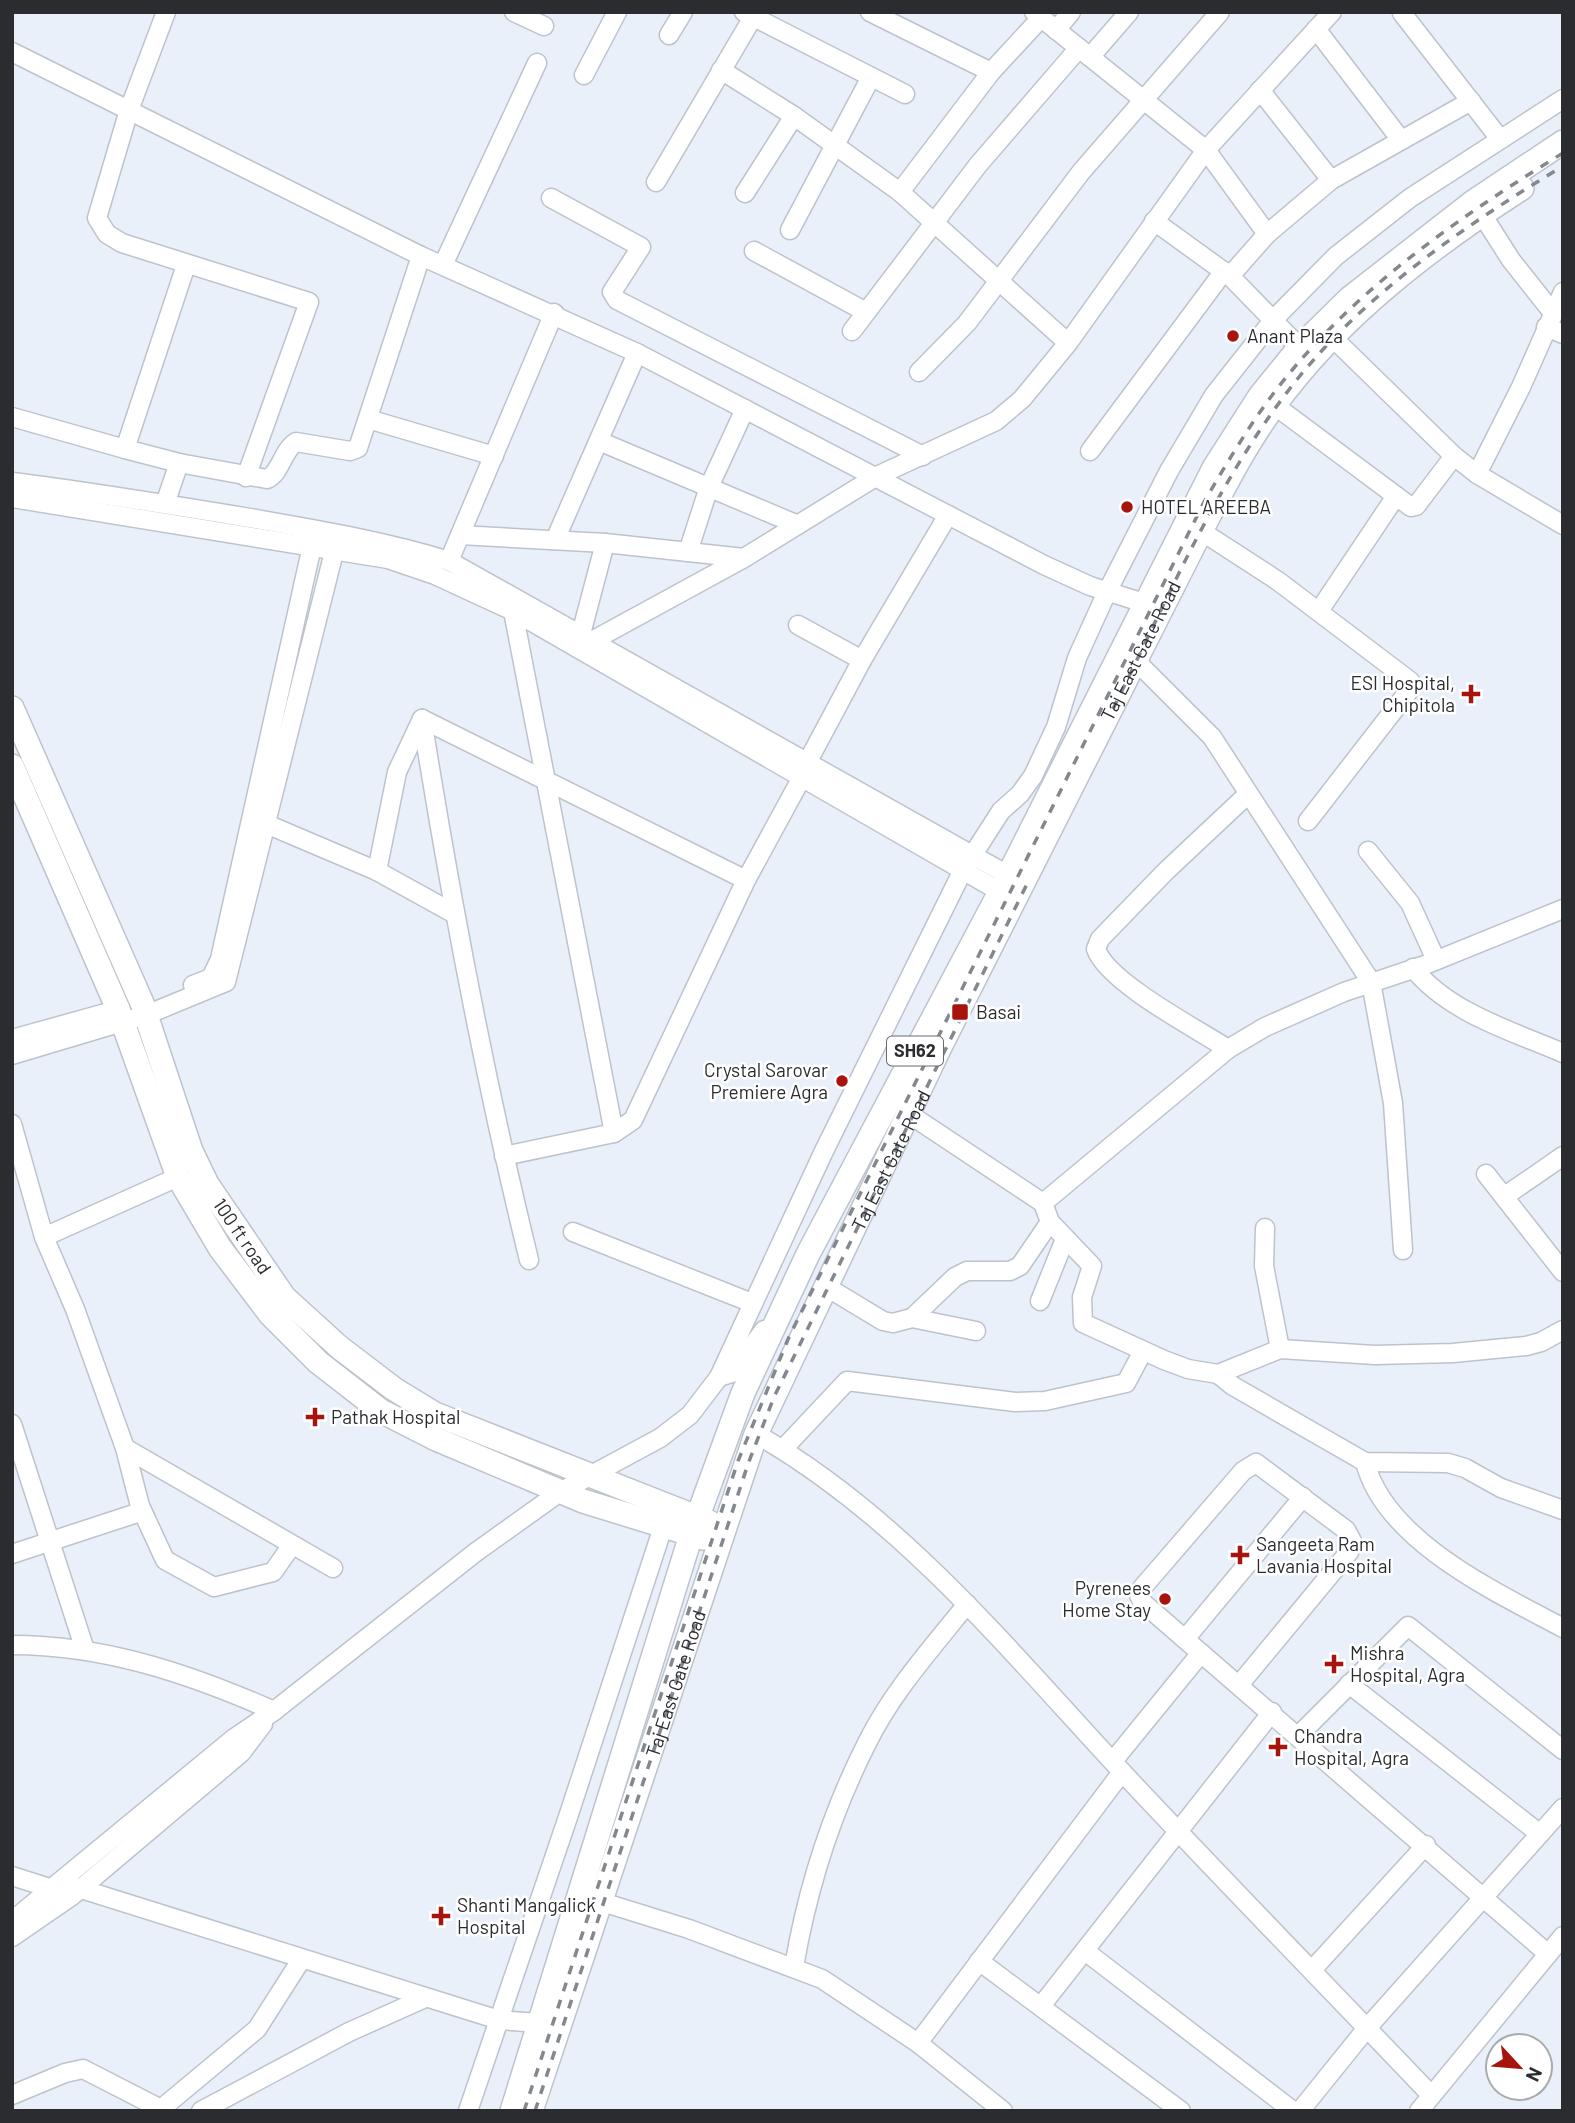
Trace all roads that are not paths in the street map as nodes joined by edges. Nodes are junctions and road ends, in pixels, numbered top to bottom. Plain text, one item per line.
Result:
1 (166, 12) edge
2 (514, 12) edge
3 (617, 12) edge
4 (683, 12) edge
5 (870, 12) edge
6 (1071, 12) edge
7 (1129, 12) edge
8 (1220, 12) edge
9 (1332, 12) edge
10 (1402, 13) edge
11 (748, 15) edge
12 (1037, 15) edge
13 (544, 26) dead end
14 (1316, 29) junction
15 (1056, 30) junction
16 (669, 35) dead end
17 (12, 52) edge
18 (1085, 52) junction
19 (537, 63) dead end
20 (721, 69) junction
21 (990, 72) junction
22 (584, 75) dead end
23 (871, 77) junction
24 (1260, 90) junction
25 (905, 94) dead end
26 (1144, 99) junction
27 (1563, 99) edge
28 (1471, 101) junction
29 (129, 110) junction
30 (794, 116) junction
31 (1500, 139) junction
32 (1401, 140) junction
33 (1563, 142) edge
34 (836, 145) junction
35 (1206, 150) junction
36 (1563, 161) edge
37 (1331, 180) junction
38 (656, 182) dead end
39 (900, 192) junction
40 (745, 193) dead end
41 (551, 198) dead end
42 (1483, 216) junction
43 (934, 221) junction
44 (1154, 221) junction
45 (790, 230) dead end
46 (1267, 234) junction
47 (754, 251) dead end
48 (421, 256) junction
49 (187, 265) junction
50 (443, 265) junction
51 (1227, 273) junction
52 (998, 280) junction
53 (1563, 292) edge
54 (866, 312) junction
55 (554, 313) junction
56 (1274, 319) junction
57 (1554, 324) edge
58 (852, 331) dead end
59 (1332, 337) junction
60 (1068, 343) junction
61 (637, 353) junction
62 (1306, 354) junction
63 (919, 372) dead end
64 (1274, 405) junction
65 (745, 409) junction
66 (12, 417) edge
67 (368, 419) junction
68 (599, 441) junction
69 (125, 449) junction
70 (1090, 451) dead end
71 (494, 456) junction
72 (923, 456) junction
73 (1454, 456) junction
74 (179, 463) junction
75 (1476, 474) junction
76 (877, 476) junction
77 (246, 477) junction
78 (12, 482) edge
79 (709, 487) junction
80 (1396, 496) junction
81 (12, 498) edge
82 (165, 504) junction
83 (948, 515) junction
84 (798, 525) junction
85 (1563, 525) edge
86 (1201, 531) junction
87 (460, 535) junction
88 (314, 538) junction
89 (555, 540) junction
90 (337, 542) junction
91 (605, 542) junction
92 (688, 552) junction
93 (744, 558) junction
94 (449, 561) junction
95 (1107, 592) junction
96 (1144, 603) junction
97 (513, 611) junction
98 (1319, 611) junction
99 (798, 625) dead end
100 (586, 638) junction
101 (862, 660) junction
102 (1135, 660) junction
103 (12, 708) edge
104 (422, 719) junction
105 (12, 766) edge
106 (804, 771) junction
107 (544, 778) junction
108 (1247, 795) junction
109 (1308, 821) dead end
110 (260, 822) junction
111 (1368, 851) dead end
112 (967, 863) junction
113 (377, 871) junction
114 (746, 880) junction
115 (1011, 888) junction
116 (1563, 909) edge
117 (453, 913) junction
118 (1436, 960) junction
119 (1413, 968) junction
120 (1371, 982) junction
121 (144, 1009) junction
122 (120, 1014) junction
123 (12, 1039) edge
124 (1228, 1049) junction
125 (1563, 1053) edge
126 (12, 1055) edge
127 (909, 1114) junction
128 (614, 1133) junction
129 (14, 1134) edge
130 (504, 1156) junction
131 (1563, 1156) edge
132 (1486, 1174) dead end
133 (178, 1177) junction
134 (1505, 1196) junction
135 (1043, 1203) junction
136 (1050, 1223) junction
137 (1265, 1228) dead end
138 (573, 1232) dead end
139 (44, 1237) junction
140 (1065, 1239) junction
141 (1403, 1250) dead end
142 (808, 1254) junction
143 (529, 1260) dead end
144 (1563, 1272) edge
145 (825, 1286) junction
146 (1040, 1301) dead end
147 (752, 1303) junction
148 (912, 1318) junction
149 (1563, 1330) edge
150 (976, 1331) dead end
151 (1280, 1349) junction
152 (1143, 1351) junction
153 (1218, 1374) junction
154 (719, 1377) junction
155 (12, 1424) edge
156 (756, 1434) junction
157 (125, 1448) junction
158 (783, 1449) junction
159 (1365, 1462) junction
160 (594, 1475) junction
161 (561, 1492) junction
162 (1303, 1497) junction
163 (140, 1506) junction
164 (1563, 1510) edge
165 (694, 1526) junction
166 (663, 1527) junction
167 (722, 1536) junction
168 (49, 1542) junction
169 (292, 1545) junction
170 (12, 1554) edge
171 (333, 1567) dead end
172 (967, 1604) junction
173 (1563, 1628) edge
174 (1185, 1639) junction
175 (12, 1645) edge
176 (85, 1650) junction
177 (1201, 1653) junction
178 (1349, 1684) junction
179 (1239, 1685) junction
180 (274, 1711) junction
181 (1272, 1712) junction
182 (1299, 1735) junction
183 (1563, 1750) edge
184 (1118, 1767) junction
185 (1563, 1808) edge
186 (1177, 1829) junction
187 (1540, 1834) junction
188 (1426, 1845) junction
189 (12, 1876) edge
190 (67, 1889) junction
191 (1486, 1898) junction
192 (602, 1902) junction
193 (12, 1921) edge
194 (1563, 1936) edge
195 (12, 1937) edge
196 (1085, 1951) junction
197 (1548, 1954) junction
198 (301, 1960) junction
199 (979, 1961) junction
200 (794, 1967) junction
201 (1311, 1970) junction
202 (425, 1998) junction
203 (1041, 2006) junction
204 (499, 2020) junction
205 (539, 2022) junction
206 (1367, 2028) junction
207 (918, 2043) junction
208 (12, 2095) edge
209 (1431, 2095) junction
210 (163, 2110) edge
211 (201, 2111) edge
212 (468, 2111) edge
213 (512, 2111) edge
214 (531, 2111) edge
215 (1003, 2111) edge
216 (1181, 2111) edge
217 (1293, 2111) edge
218 (1300, 2111) edge
219 (1419, 2111) edge

1 - 29 street
2 - 13 street
3 - 22 street
4 - 16 street
5 - 21 street
6 - 15 street
7 - 18 street
8 - 26 street
9 - 14 street
10 - 28 street
11 - 20 street
11 - 23 street
12 - 15 street
12 - 21 street
14 - 24 street
14 - 32 street
15 - 18 street
17 - 29 street
18 - 26 street
18 - 43 street
19 - 50 street
20 - 30 street
20 - 38 street
21 - 39 street
23 - 25 street
23 - 34 street
24 - 35 street
24 - 37 street
26 - 35 street
26 - 52 street
27 - 31 street
28 - 31 street
28 - 32 street
29 - 48 street
29 - 49 street
30 - 34 street
30 - 40 street
31 - 56 street
32 - 37 street
33 - 62 main road, SH62
34 - 39 street
34 - 45 street
35 - 44 street
35 - 46 street
36 - 42 main road, Taj East Gate Road / SH62
37 - 46 street
39 - 43 street
41 - 72 street
42 - 57 street
42 - 59 main road, Taj East Gate Road / SH62
43 - 52 street
43 - 54 street
44 - 51 street
44 - 60 street
46 - 51 street
47 - 54 street
48 - 50 street
48 - 67 street
49 - 69 street
49 - 77 street
50 - 55 street
51 - 56 street
51 - 70 street
52 - 60 street
52 - 63 street
53 - 57 street
54 - 58 street
55 - 61 street
55 - 71 street
56 - 62 street
56 - 95 street
57 - 75 street
59 - 62 main road, Taj East Gate Road / SH62
59 - 73 street
60 - 72 street
61 - 65 street
61 - 68 street
62 - 64 main road, Taj East Gate Road / SH62
62 - 96 main road, SH62
64 - 80 street
64 - 86 main road, Taj East Gate Road / SH62
65 - 76 street
65 - 79 street
66 - 69 street
67 - 71 street
67 - 77 street
68 - 79 street
68 - 89 street
69 - 74 street
71 - 87 street
72 - 76 street
73 - 75 street
73 - 80 street
74 - 77 street
74 - 82 street
75 - 85 street
76 - 83 street
76 - 84 street
78 - 82 street
79 - 84 street
79 - 92 street
80 - 98 street
81 - 88 street
82 - 88 street
83 - 95 street
83 - 101 street
84 - 93 street
86 - 98 street
86 - 102 main road, Taj East Gate Road / SH62
87 - 89 street
87 - 94 street
88 - 90 street
88 - 110 street
89 - 91 street
90 - 94 street
90 - 97 street
90 - 110 street
91 - 92 street
91 - 100 street
92 - 93 street
93 - 100 street
94 - 100 street
95 - 96 street
95 - 112 street
96 - 115 main road, SH62
97 - 106 street
97 - 107 street
98 - 109 street
99 - 101 street
100 - 106 street
101 - 106 street
102 - 108 street
102 - 115 main road, Taj East Gate Road / SH62
103 - 121 main road, 100 ft road
104 - 107 street
104 - 113 street
104 - 117 street
105 - 122 main road, 100 ft road
106 - 112 street
106 - 114 street
107 - 114 street
107 - 128 street
108 - 120 street
108 - 124 street
110 - 113 street
110 - 121 street
111 - 118 street
112 - 115 street
112 - 147 street
113 - 117 street
114 - 128 street
115 - 127 main road, Taj East Gate Road / SH62
115 - 142 main road, SH62
116 - 118 street
117 - 130 street
118 - 119 street
119 - 120 street
119 - 125 street
120 - 124 street
120 - 141 street
121 - 122 street
121 - 160 main road, 100 ft road
122 - 123 street
122 - 126 street
122 - 133 main road, 100 ft road
124 - 135 street
127 - 135 street
127 - 145 main road, Taj East Gate Road / SH62
128 - 130 street
129 - 139 street
130 - 143 street
131 - 134 street
132 - 134 street
133 - 139 street
133 - 161 main road, 100 ft road
134 - 144 street
135 - 136 street
136 - 140 street
136 - 148 street
137 - 151 street
138 - 147 street
139 - 157 street
140 - 146 street
140 - 152 street
142 - 154 street
142 - 165 main road, SH62
145 - 148 street
145 - 156 main road, Taj East Gate Road / SH62
147 - 154 street
148 - 150 street
149 - 151 street
151 - 153 street
152 - 153 street
152 - 158 street
153 - 159 street
154 - 160 street
155 - 168 street
156 - 158 street
156 - 167 main road, Taj East Gate Road / SH62
157 - 163 street
157 - 169 street
158 - 172 street
159 - 164 street
159 - 173 street
160 - 161 street
160 - 165 main road, 100 ft road
161 - 166 main road, 100 ft road
161 - 180 street
162 - 174 street
162 - 174 street
162 - 179 street
163 - 168 street
163 - 169 street
165 - 166 main road, 100 ft road
165 - 167 main road, 100 ft road
165 - 205 main road, SH62
166 - 204 street
167 - 192 main road, Taj East Gate Road / SH62
168 - 170 street
168 - 176 street
169 - 171 street
172 - 184 street
172 - 200 street
174 - 177 street
175 - 176 street
176 - 180 street
177 - 179 street
177 - 184 street
178 - 182 street
178 - 183 street
178 - 187 street
179 - 181 street
180 - 190 street
181 - 182 street
181 - 186 street
182 - 188 street
184 - 186 street
184 - 199 street
185 - 187 street
186 - 196 street
186 - 201 street
187 - 191 street
188 - 191 street
188 - 201 street
189 - 190 street
190 - 193 street
190 - 195 street
190 - 198 street
191 - 197 street
191 - 206 street
192 - 200 street
192 - 214 main road, Taj East Gate Road / SH62
194 - 197 street
196 - 203 street
196 - 217 street
197 - 209 street
198 - 202 street
198 - 210 street
199 - 203 street
199 - 207 street
200 - 207 street
201 - 206 street
202 - 204 street
202 - 211 street
203 - 216 street
204 - 205 street
204 - 212 street
205 - 213 main road, SH62
206 - 209 street
206 - 218 street
207 - 215 street
208 - 210 street
209 - 219 street

